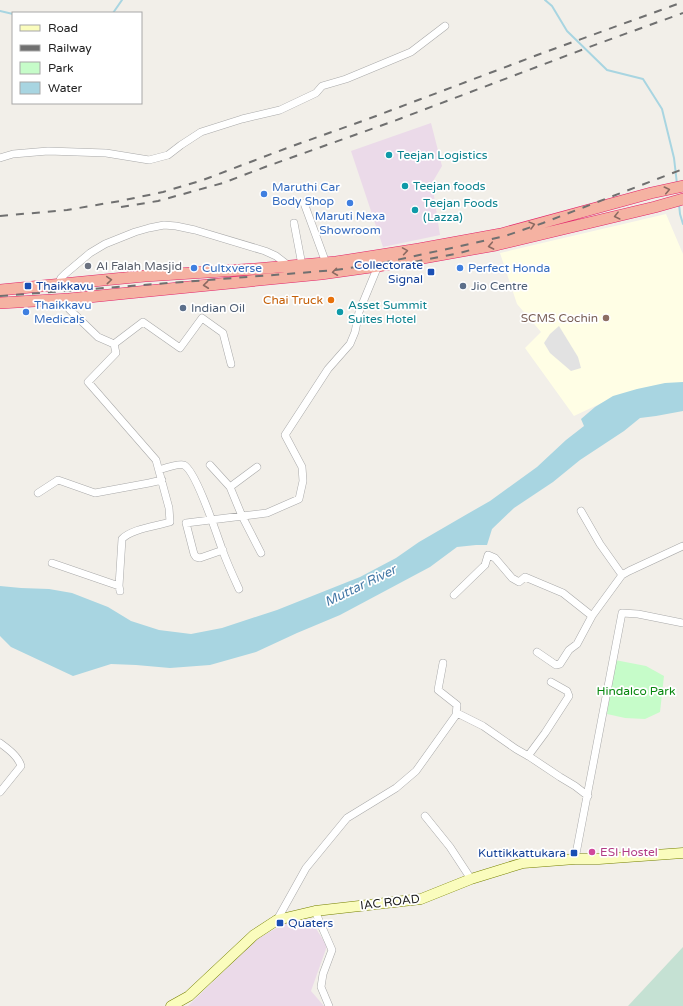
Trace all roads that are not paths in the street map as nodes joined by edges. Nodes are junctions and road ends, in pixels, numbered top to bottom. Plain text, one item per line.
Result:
1 (445, 26) dead end
2 (0, 158) edge
3 (683, 186) edge
4 (683, 199) edge
5 (304, 203) dead end
6 (294, 223) dead end
7 (326, 263) junction
8 (302, 265) junction
9 (289, 266) junction
10 (378, 266) junction
11 (84, 282) junction
12 (58, 284) junction
13 (0, 290) edge
14 (84, 297) junction
15 (69, 299) junction
16 (0, 303) edge
17 (114, 344) junction
18 (231, 364) dead end
19 (210, 465) dead end
20 (257, 467) dead end
21 (160, 470) junction
22 (162, 480) junction
23 (230, 487) junction
24 (38, 493) dead end
25 (580, 511) dead end
26 (242, 516) junction
27 (213, 520) junction
28 (683, 546) edge
29 (223, 550) junction
30 (261, 553) dead end
31 (52, 563) dead end
32 (622, 575) junction
33 (239, 589) dead end
34 (454, 595) dead end
35 (592, 616) junction
36 (683, 622) edge
37 (537, 652) dead end
38 (443, 663) dead end
39 (551, 682) dead end
40 (457, 713) junction
41 (0, 743) edge
42 (528, 756) junction
43 (0, 792) edge
44 (588, 796) junction
45 (425, 816) dead end
46 (683, 852) edge
47 (575, 859) junction
48 (472, 879) junction
49 (315, 911) junction
50 (277, 920) junction
51 (171, 1006) edge
52 (329, 1006) edge

1 - 2 street
7 -> 3 highway
4 -> 10 highway
5 - 7 street
6 - 8 street
7 - 8 highway
8 - 9 highway
11 -> 9 highway
9 - 12 street
10 -> 14 highway
10 - 26 street
11 - 12 highway
11 - 14 highway
12 - 13 highway
14 - 15 highway
15 - 16 highway
15 - 17 street
17 - 18 street
17 - 21 street
19 - 23 street
20 - 23 street
21 - 22 street
21 - 27 street
22 - 24 street
22 - 31 street
23 - 26 street
25 - 32 street
26 - 27 street
26 - 30 street
27 - 29 street
27 - 29 street
28 - 32 street
29 - 33 street
32 - 35 street
34 - 35 street
35 - 37 street
36 - 44 street
38 - 40 street
39 - 42 street
40 - 42 street
40 - 50 street
41 - 43 street
42 - 44 street
44 - 47 street
45 - 48 street
46 - 47 main road, IAC ROAD
47 - 48 main road, IAC ROAD
48 - 49 main road, IAC ROAD
49 - 50 main road, IAC ROAD
49 - 52 street
50 - 51 main road, IAC ROAD

